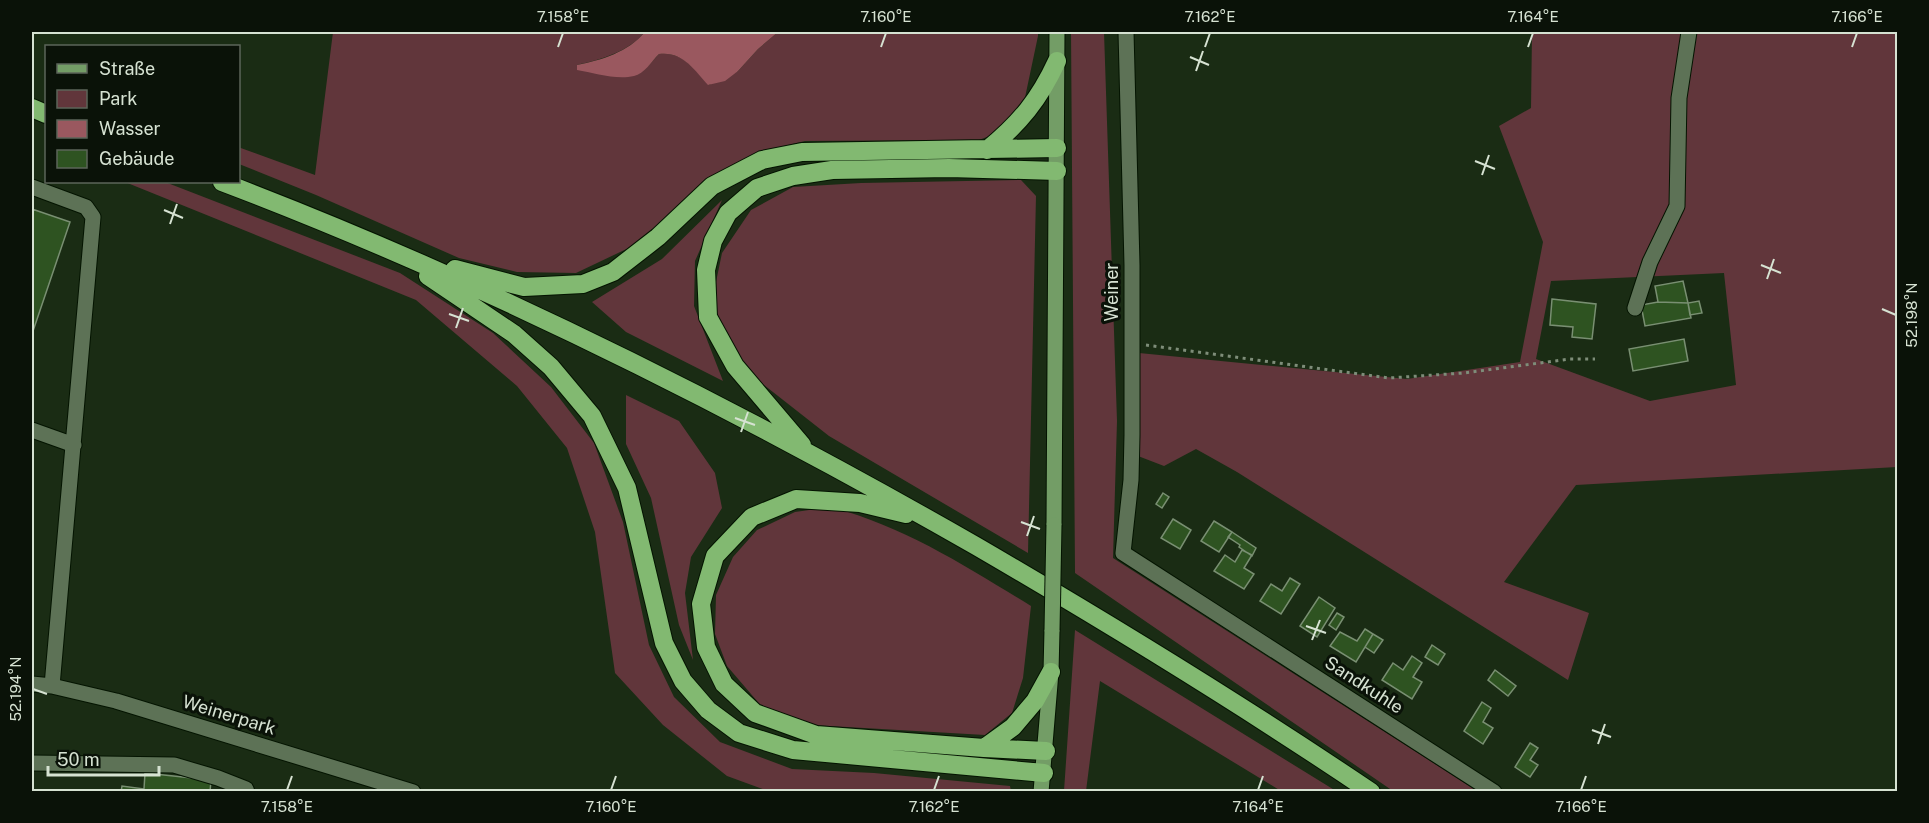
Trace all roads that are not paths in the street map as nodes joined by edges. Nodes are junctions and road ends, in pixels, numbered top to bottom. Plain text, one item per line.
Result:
1 (1057, 32) edge
2 (1126, 32) edge
3 (1689, 32) edge
4 (1057, 61) junction
5 (1057, 148) junction
6 (987, 150) junction
7 (1057, 171) junction
8 (224, 183) edge
9 (32, 187) edge
10 (389, 249) junction
11 (1635, 308) dead end
12 (32, 430) edge
13 (74, 444) junction
14 (810, 453) junction
15 (928, 519) junction
16 (1123, 553) joint
17 (1051, 672) junction
18 (32, 684) edge
19 (52, 686) junction
20 (984, 748) junction
21 (1046, 751) junction
22 (32, 764) edge
23 (1044, 772) junction
24 (247, 792) edge
25 (413, 792) edge
26 (1041, 792) edge
27 (1371, 792) edge
28 (1494, 792) edge

1 - 4 main road
2 - 16 street, Weiner
3 - 11 street
4 - 5 main road
4 - 6 highway
5 - 6 highway
5 - 7 main road
6 - 10 highway
7 - 14 highway
7 - 17 main road, bridge
8 - 10 highway
9 - 13 street
10 - 14 highway
10 - 23 highway
12 - 13 street
13 - 19 street
14 - 15 highway
15 - 20 highway
15 - 27 highway
16 - 28 street, Sandkuhle
17 - 20 highway
17 - 21 main road
18 - 19 street, Weinerpark
19 - 25 street, Weinerpark
20 - 21 highway
21 - 23 main road
22 - 24 street
23 - 26 main road

